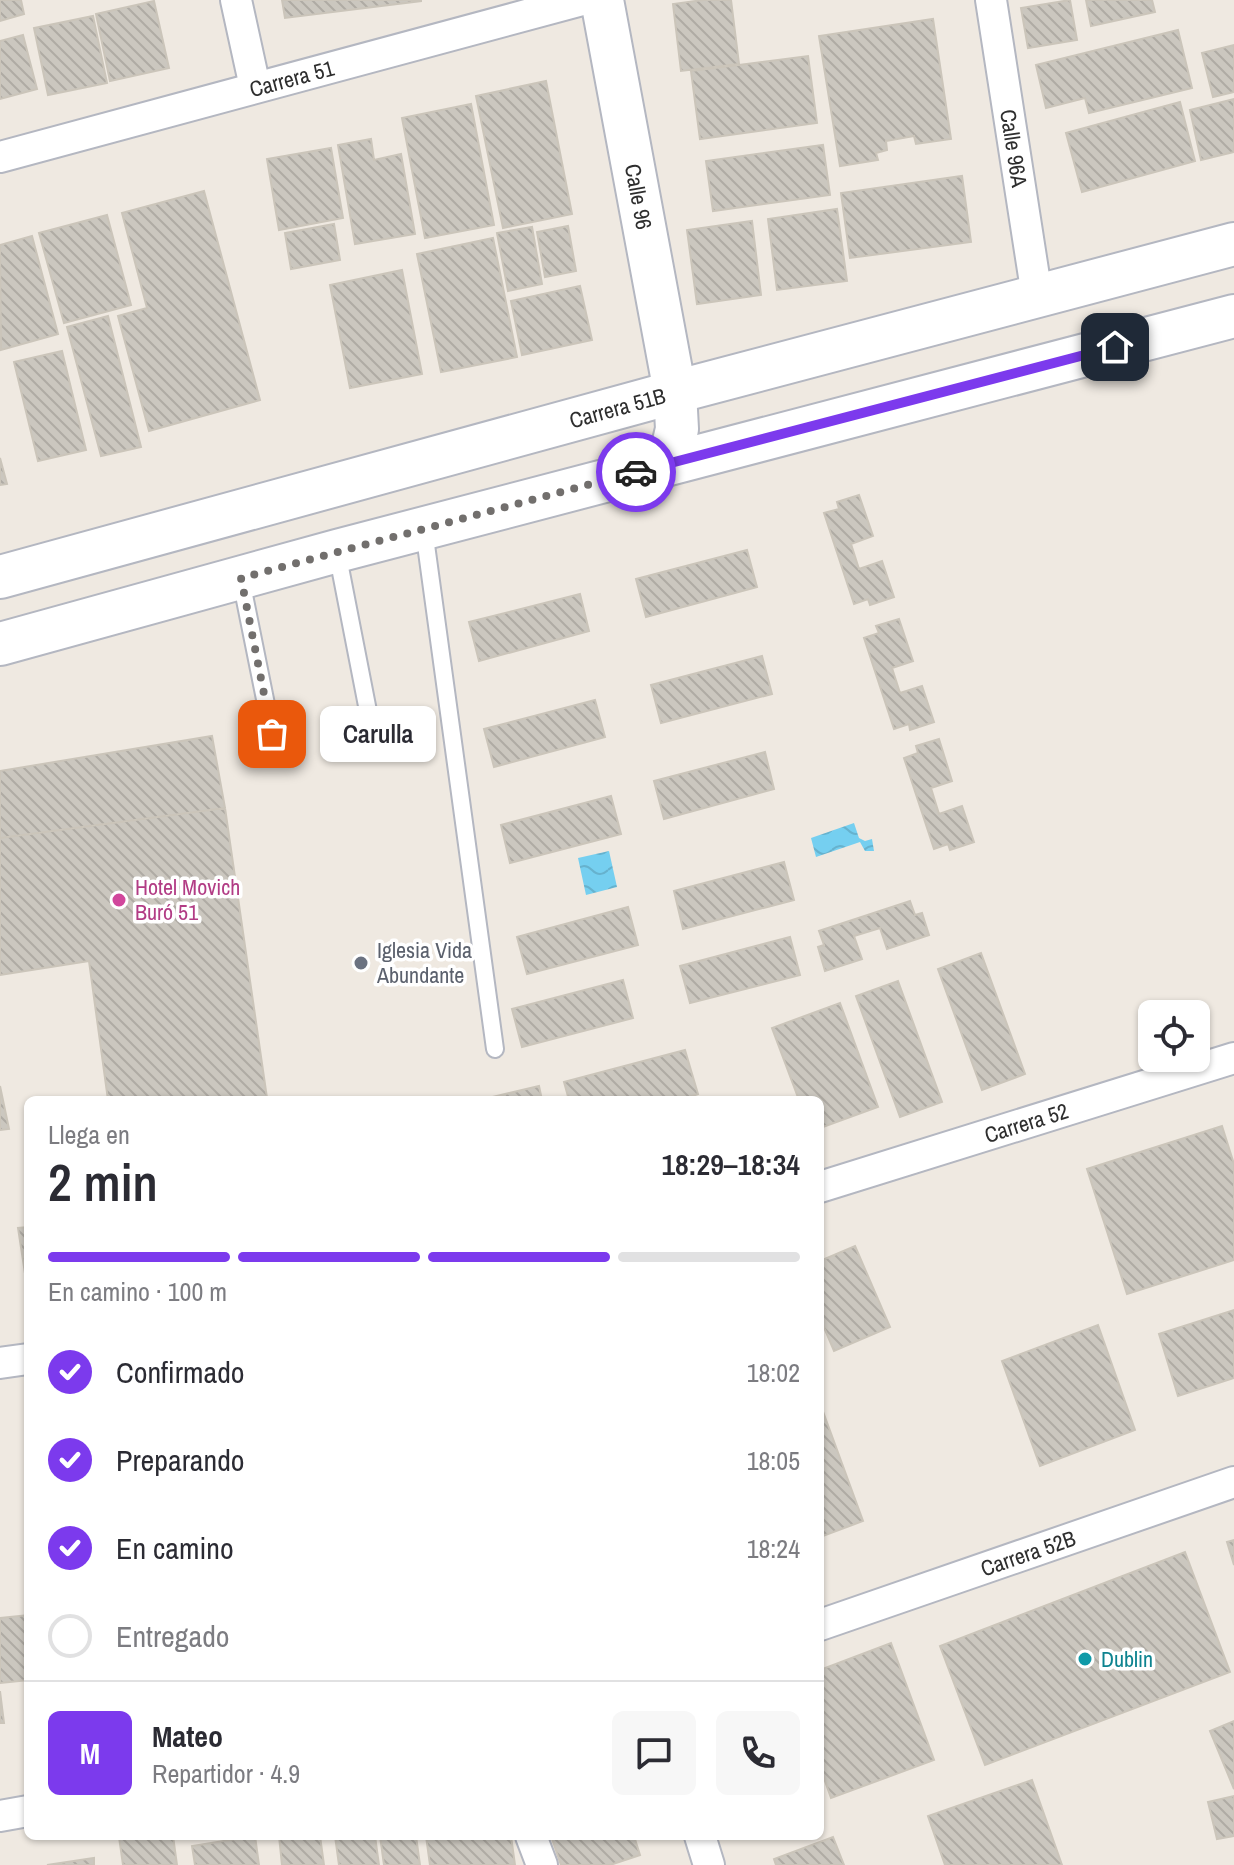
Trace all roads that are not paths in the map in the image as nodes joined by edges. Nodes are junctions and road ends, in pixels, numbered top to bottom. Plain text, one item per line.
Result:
1 (236, 0) edge
2 (582, 0) edge
3 (602, 0) edge
4 (991, 0) edge
5 (255, 87) junction
6 (0, 157) edge
7 (1234, 244) edge
8 (1037, 296) junction
9 (1234, 316) edge
10 (675, 392) junction
11 (669, 463) junction
12 (424, 528) junction
13 (337, 551) junction
14 (0, 577) edge
15 (241, 578) junction
16 (0, 644) edge
17 (368, 711) dead end
18 (272, 734) dead end
19 (495, 1049) dead end
20 (1234, 1058) edge
21 (824, 1186) edge
22 (24, 1360) edge
23 (0, 1363) edge
24 (1234, 1482) edge
25 (824, 1624) edge
26 (24, 1812) edge
27 (0, 1816) edge
28 (533, 1840) edge
29 (701, 1840) edge
30 (542, 1865) edge
31 (709, 1865) edge

1 - 5 street
2 - 5 street, Carrera 51
3 - 10 main road, Calle 96
4 - 8 street, Calle 96A
5 - 6 street, Carrera 51
7 - 8 main road, Carrera 51B
8 - 10 main road, Carrera 51B
9 - 11 main road
10 - 11 main road, Calle 96
10 - 14 main road, Carrera 51B
11 - 12 main road
12 - 13 main road
12 - 19 lane
13 - 15 main road
13 - 17 lane
15 - 16 main road
15 - 18 lane
20 - 21 street, Carrera 52
22 - 23 street
24 - 25 street, Carrera 52B
26 - 27 street
28 - 30 street
29 - 31 street

